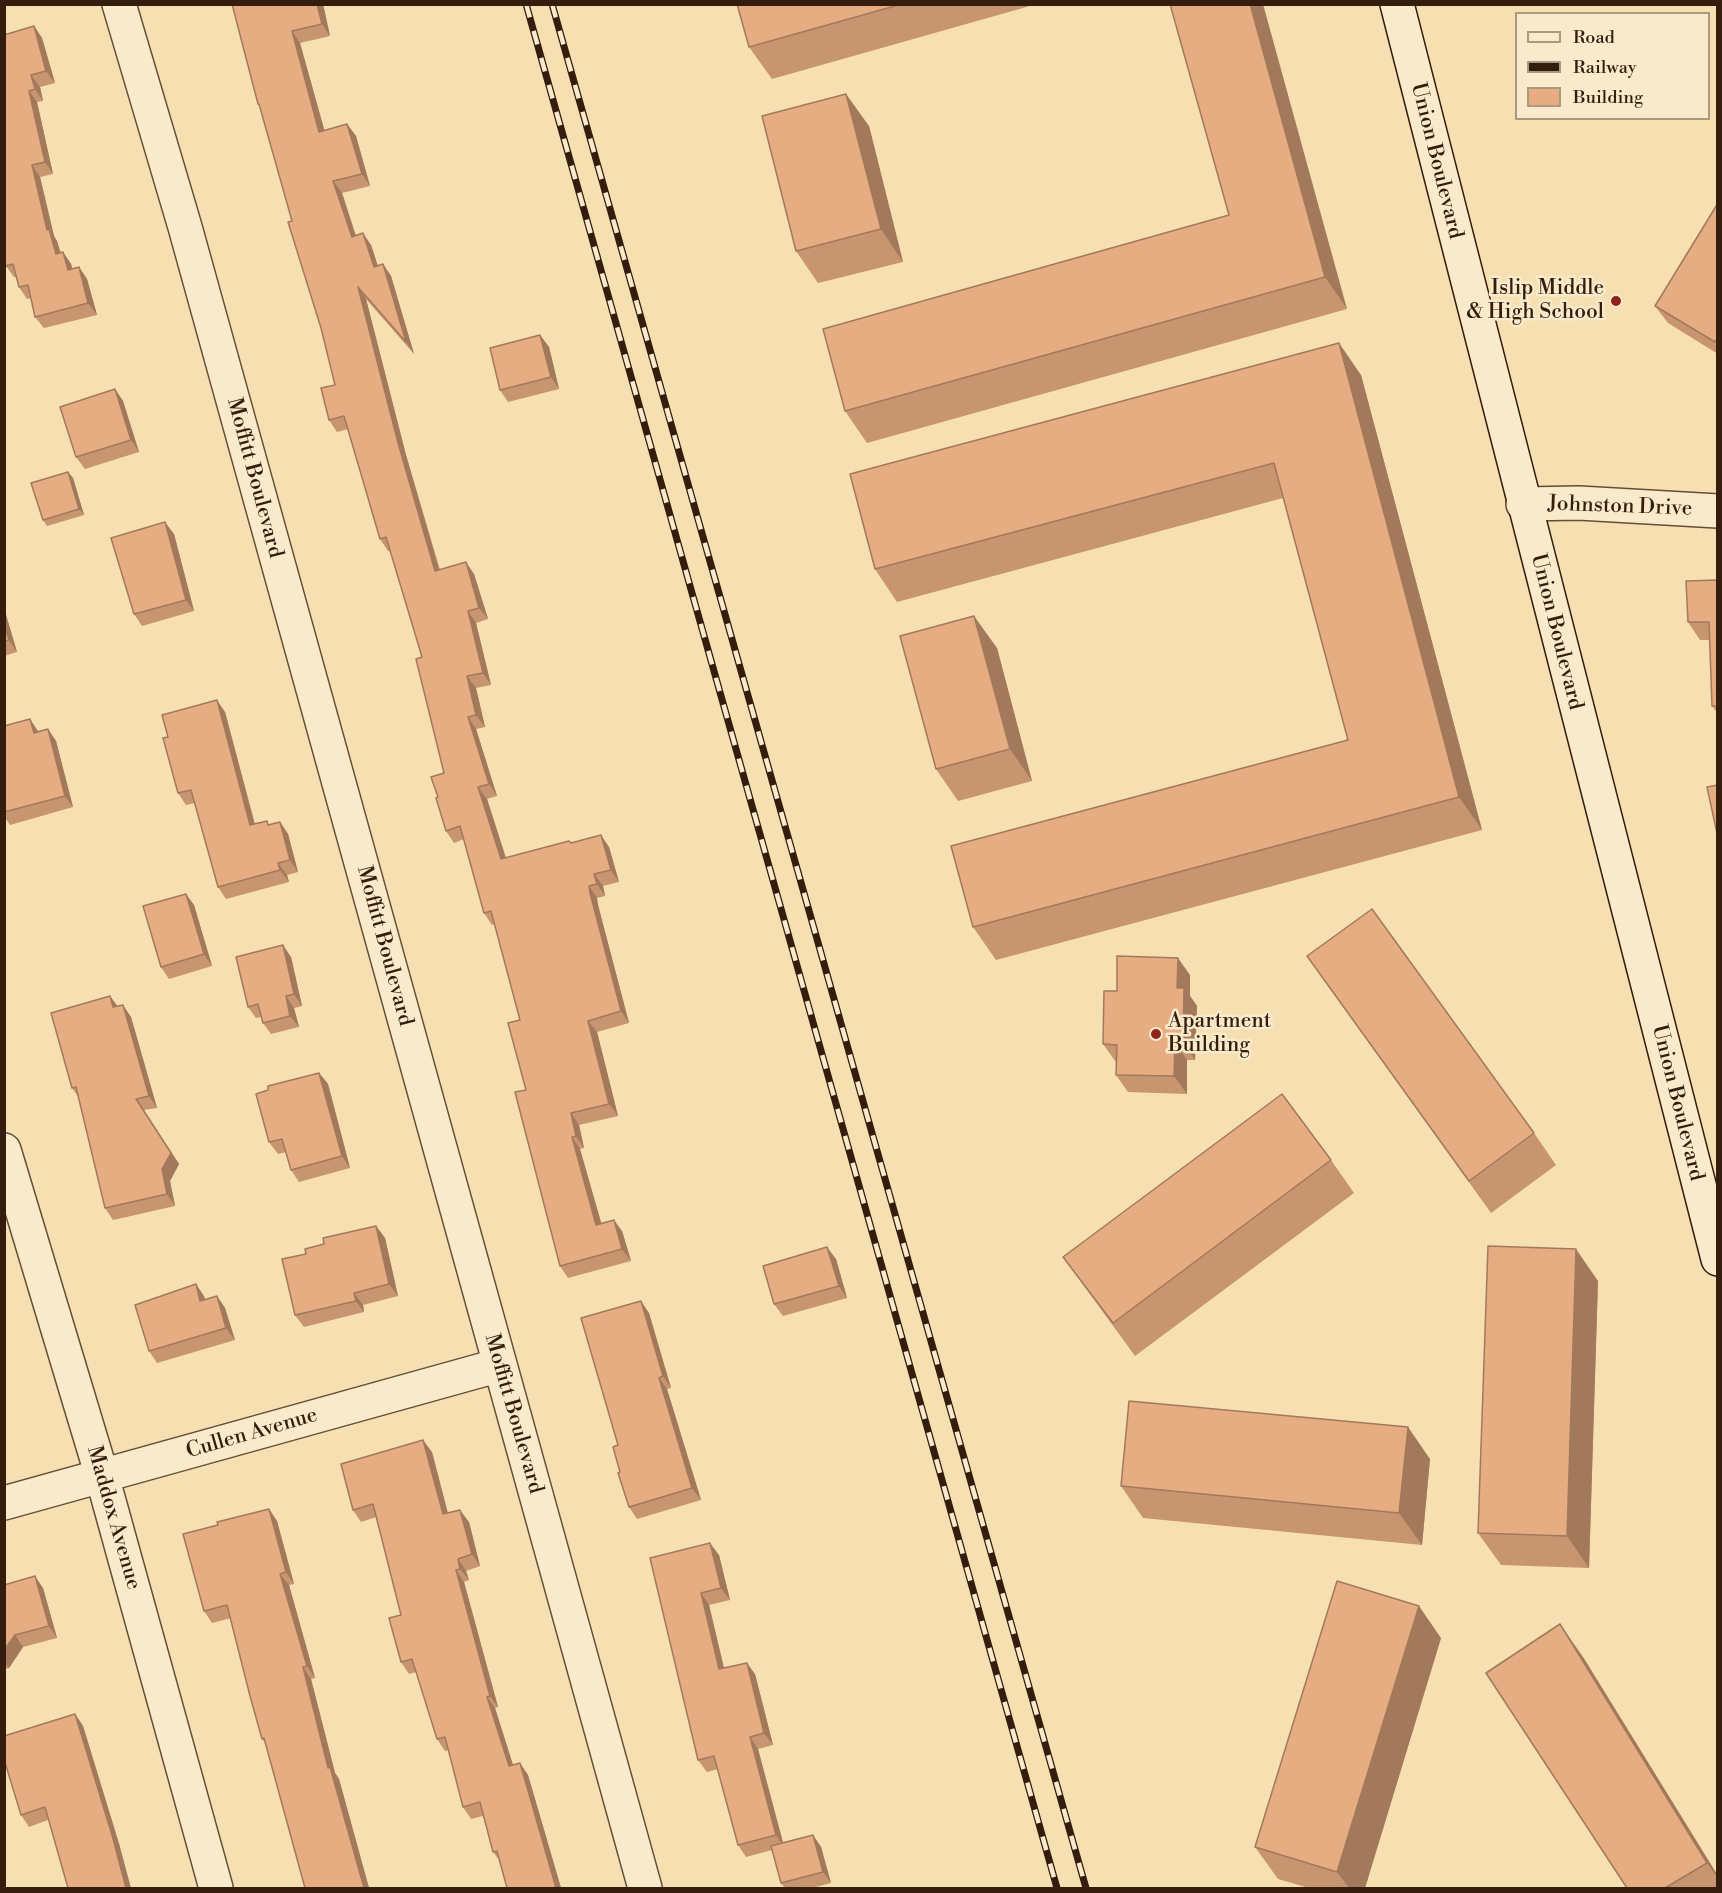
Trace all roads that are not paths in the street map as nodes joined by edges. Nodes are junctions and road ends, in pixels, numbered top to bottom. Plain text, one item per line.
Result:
1 (119, 4) edge
2 (1397, 4) edge
3 (1523, 504) junction
4 (1718, 511) edge
5 (4, 1150) edge
6 (1718, 1260) edge
7 (500, 1365) junction
8 (102, 1476) junction
9 (4, 1503) edge
10 (216, 1888) edge
11 (645, 1888) edge

1 - 7 street, Moffitt Boulevard
2 - 3 street, Union Boulevard
3 - 4 street, Johnston Drive
3 - 6 street, Union Boulevard
5 - 8 street, Maddox Avenue
7 - 8 street, Cullen Avenue
7 - 11 street, Moffitt Boulevard
8 - 9 street, Cullen Avenue
8 - 10 street, Maddox Avenue

